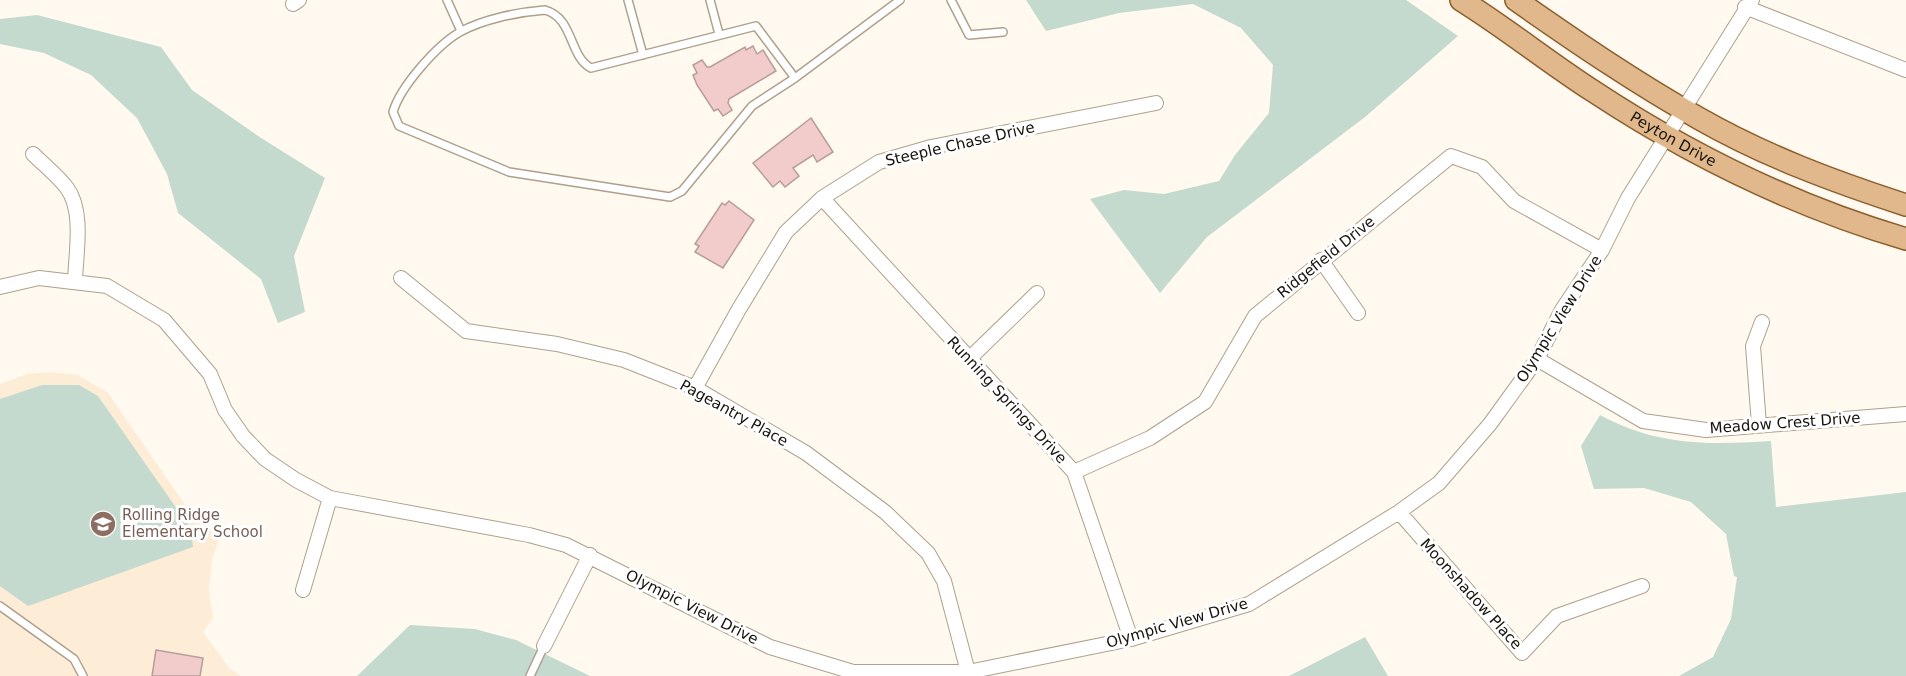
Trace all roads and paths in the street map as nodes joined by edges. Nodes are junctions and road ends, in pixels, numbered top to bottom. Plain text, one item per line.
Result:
1 (447, 0) edge
2 (628, 0) edge
3 (710, 0) edge
4 (900, 0) edge
5 (951, 0) edge
6 (1461, 0) edge
7 (1516, 0) edge
8 (1749, 4) edge
9 (461, 31) junction
10 (1003, 32) dead end
11 (719, 34) junction
12 (643, 55) junction
13 (1906, 70) edge
14 (795, 78) junction
15 (1156, 103) dead end
16 (1683, 110) junction
17 (1666, 136) junction
18 (33, 154) dead end
19 (822, 198) junction
20 (1906, 206) edge
21 (1906, 239) edge
22 (1602, 250) junction
23 (1321, 260) junction
24 (401, 278) dead end
25 (75, 280) junction
26 (0, 287) edge
27 (1037, 293) dead end
28 (1358, 313) dead end
29 (1762, 322) dead end
30 (969, 359) junction
31 (1537, 359) junction
32 (695, 388) junction
33 (1906, 414) edge
34 (1759, 425) junction
35 (1074, 472) junction
36 (330, 498) junction
37 (1399, 512) junction
38 (590, 555) junction
39 (1642, 586) dead end
40 (303, 590) dead end
41 (0, 606) edge
42 (1131, 639) junction
43 (544, 646) joint
44 (968, 672) junction
45 (83, 676) edge
46 (530, 676) edge

1 - 9 lane
2 - 12 lane
3 - 11 lane
4 - 14 lane
5 - 10 lane
6 - 17 main road, Peyton Drive
7 - 16 main road, Peyton Drive
8 - 13 street
8 - 16 street, Olympic View Drive
9 - 12 lane
9 - 14 lane
11 - 12 lane
11 - 14 lane
15 - 19 street, Steeple Chase Drive
16 - 17 street, Olympic View Drive
16 - 20 main road, Peyton Drive
17 - 21 main road, Peyton Drive
17 - 22 street, Olympic View Drive
18 - 25 street
19 - 30 street, Running Springs Drive
19 - 32 street, Steeple Chase Drive
22 - 23 street, Ridgefield Drive
22 - 31 street, Olympic View Drive
23 - 28 street
23 - 35 street, Ridgefield Drive
24 - 32 street, Pageantry Place
25 - 26 street, Olympic View Drive
25 - 36 street, Olympic View Drive
27 - 30 street
29 - 34 street
30 - 35 street, Running Springs Drive
31 - 34 street, Meadow Crest Drive
31 - 37 street, Olympic View Drive
32 - 44 street, Pageantry Place
33 - 34 street, Meadow Crest Drive
35 - 42 street, Running Springs Drive
36 - 38 street, Olympic View Drive
36 - 40 street
37 - 39 street, Moonshadow Place
37 - 42 street, Olympic View Drive
38 - 43 street
38 - 44 street, Olympic View Drive
41 - 45 lane
42 - 44 street, Olympic View Drive
43 - 46 lane

